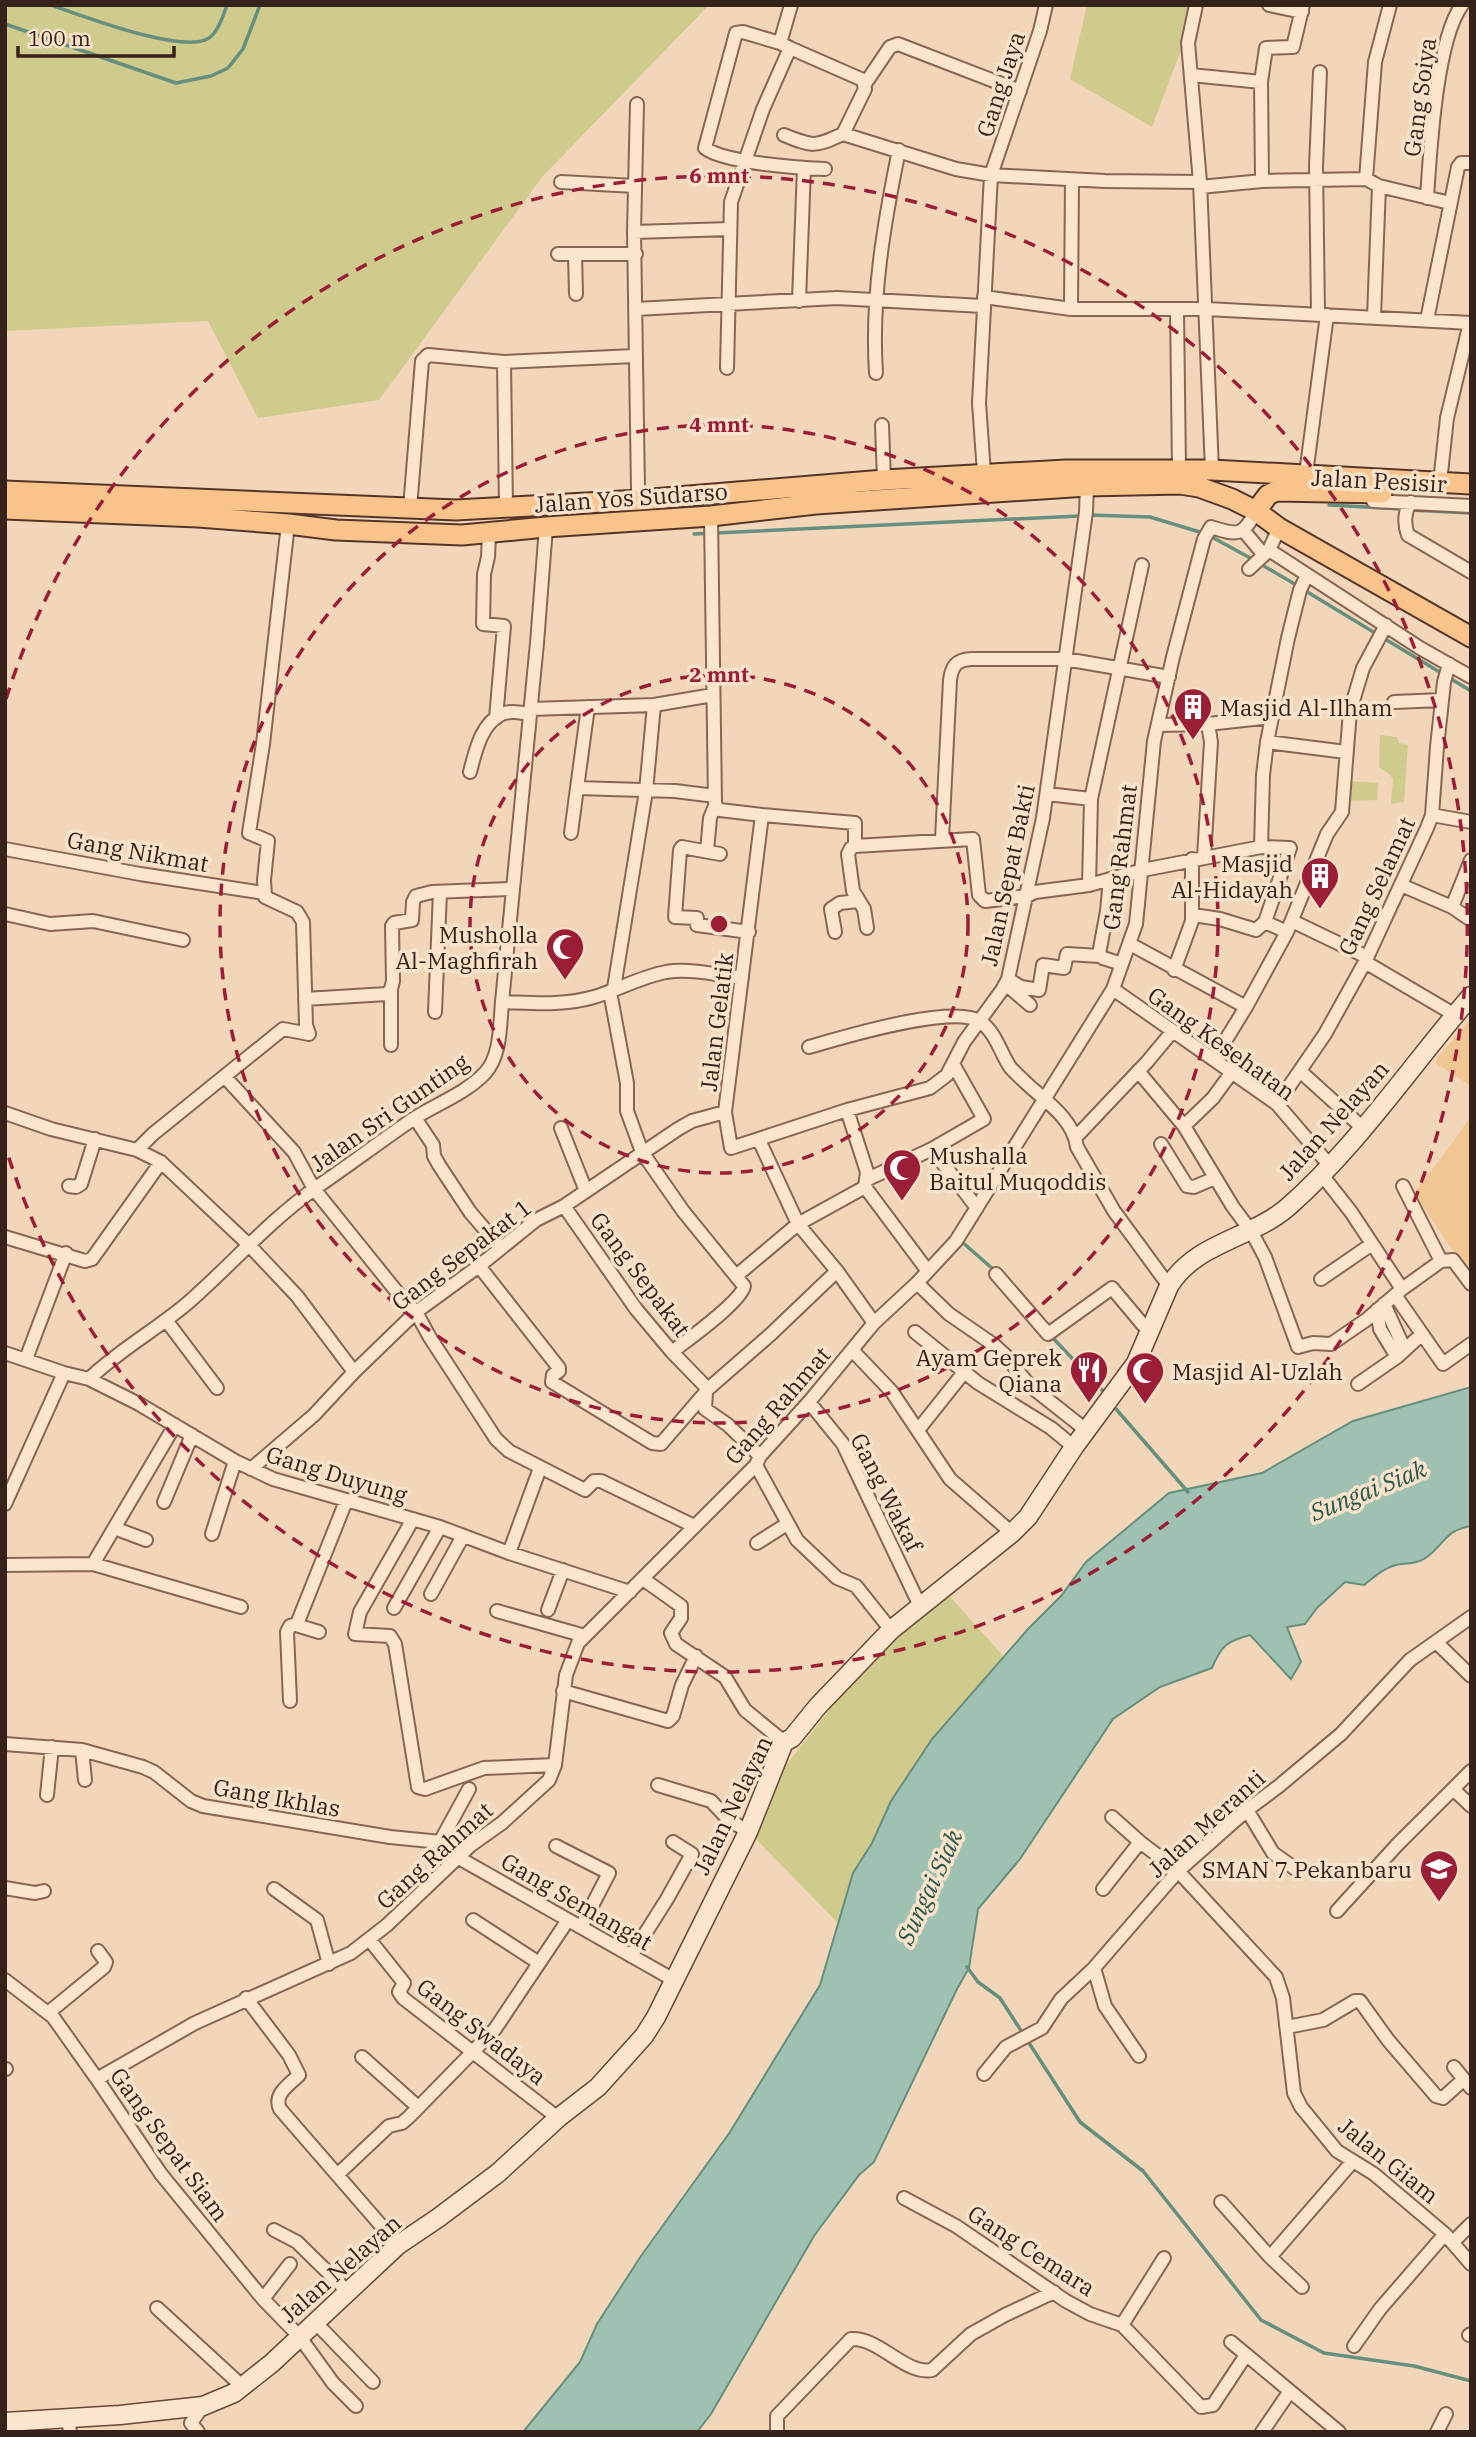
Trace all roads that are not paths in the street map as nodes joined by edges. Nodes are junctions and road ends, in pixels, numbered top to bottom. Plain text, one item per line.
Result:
1 (791, 5) edge
2 (1046, 5) edge
3 (1196, 5) edge
4 (1269, 5) edge
5 (1390, 5) edge
6 (1462, 5) edge
7 (1303, 9) edge
8 (785, 45) junction
9 (1320, 72) dead end
10 (1191, 75) junction
11 (1261, 82) junction
12 (865, 83) junction
13 (1020, 90) junction
14 (637, 104) dead end
15 (844, 134) junction
16 (784, 135) dead end
17 (899, 150) junction
18 (744, 160) junction
19 (1471, 163) edge
20 (804, 168) junction
21 (825, 169) dead end
22 (991, 175) junction
23 (1367, 179) junction
24 (1072, 180) junction
25 (1317, 180) junction
26 (1262, 181) junction
27 (561, 182) dead end
28 (1200, 185) junction
29 (635, 186) junction
30 (1379, 186) junction
31 (1427, 198) junction
32 (1450, 203) junction
33 (730, 229) junction
34 (634, 232) junction
35 (558, 254) dead end
36 (575, 254) junction
37 (636, 254) junction
38 (576, 294) dead end
39 (877, 300) junction
40 (799, 301) junction
41 (983, 301) junction
42 (729, 303) junction
43 (636, 309) junction
44 (1071, 309) junction
45 (1177, 309) junction
46 (1207, 309) junction
47 (1322, 314) junction
48 (1374, 317) junction
49 (1427, 320) junction
50 (1470, 323) edge
51 (635, 356) junction
52 (504, 362) junction
53 (727, 368) dead end
54 (876, 373) dead end
55 (882, 425) dead end
56 (1442, 469) junction
57 (1179, 470) junction
58 (1212, 470) junction
59 (984, 473) junction
60 (1314, 473) junction
61 (884, 480) junction
62 (1469, 483) edge
63 (1087, 486) junction
64 (1371, 486) junction
65 (1286, 490) junction
66 (5, 491) edge
67 (815, 495) junction
68 (640, 500) junction
69 (1471, 506) edge
70 (506, 507) junction
71 (410, 508) junction
72 (5, 509) edge
73 (1408, 509) junction
74 (1256, 511) junction
75 (288, 524) junction
76 (546, 527) junction
77 (711, 527) junction
78 (1279, 528) junction
79 (1243, 530) junction
80 (489, 534) junction
81 (1259, 560) junction
82 (1142, 565) dead end
83 (1471, 572) edge
84 (1303, 583) junction
85 (1381, 633) junction
86 (1471, 637) edge
87 (1065, 659) junction
88 (1119, 669) junction
89 (1446, 672) junction
90 (1169, 677) junction
91 (1471, 677) edge
92 (713, 695) junction
93 (1442, 700) junction
94 (1394, 702) dead end
95 (653, 705) junction
96 (587, 707) junction
97 (531, 711) junction
98 (1272, 717) junction
99 (496, 718) junction
100 (1159, 724) junction
101 (1208, 724) junction
102 (1267, 742) junction
103 (1346, 751) junction
104 (470, 772) dead end
105 (578, 788) junction
106 (646, 791) junction
107 (1047, 794) junction
108 (1091, 799) junction
109 (715, 801) junction
110 (762, 815) junction
111 (1432, 815) junction
112 (1471, 822) edge
113 (570, 833) dead end
114 (942, 839) junction
115 (855, 846) junction
116 (1261, 847) junction
117 (5, 849) edge
118 (706, 851) junction
119 (720, 854) dead end
120 (1198, 858) junction
121 (1471, 860) edge
122 (1143, 870) junction
123 (1110, 879) junction
124 (1089, 885) junction
125 (1401, 885) junction
126 (512, 890) junction
127 (440, 892) junction
128 (264, 893) junction
129 (1027, 896) junction
130 (858, 901) junction
131 (1452, 907) junction
132 (5, 914) edge
133 (1193, 915) junction
134 (1471, 920) edge
135 (1265, 922) junction
136 (1289, 927) junction
137 (867, 928) dead end
138 (749, 932) junction
139 (835, 932) dead end
140 (183, 940) dead end
141 (1130, 944) junction
142 (1100, 956) junction
143 (1366, 959) junction
144 (1122, 964) junction
145 (1174, 970) junction
146 (742, 978) junction
147 (1007, 982) junction
148 (391, 989) junction
149 (1113, 989) junction
150 (612, 990) junction
151 (1471, 996) edge
152 (305, 999) junction
153 (502, 1002) junction
154 (1030, 1004) dead end
155 (1246, 1007) junction
156 (435, 1012) dead end
157 (1455, 1015) junction
158 (979, 1021) junction
159 (1172, 1032) junction
160 (391, 1045) dead end
161 (809, 1047) dead end
162 (1214, 1059) junction
163 (953, 1064) junction
164 (1138, 1071) junction
165 (1300, 1071) junction
166 (1232, 1072) junction
167 (225, 1077) junction
168 (1045, 1098) junction
169 (1277, 1104) junction
170 (847, 1111) junction
171 (725, 1112) junction
172 (5, 1113) edge
173 (415, 1118) junction
174 (1184, 1126) junction
175 (561, 1128) dead end
176 (1364, 1129) junction
177 (1076, 1138) junction
178 (95, 1139) junction
179 (759, 1140) junction
180 (1161, 1144) dead end
181 (932, 1149) junction
182 (137, 1150) junction
183 (642, 1152) junction
184 (161, 1162) junction
185 (1327, 1171) junction
186 (1215, 1178) junction
187 (866, 1183) junction
188 (69, 1186) dead end
189 (1403, 1186) dead end
190 (314, 1189) junction
191 (586, 1191) junction
192 (564, 1206) junction
193 (977, 1208) junction
194 (798, 1224) junction
195 (1251, 1231) junction
196 (5, 1237) edge
197 (248, 1244) junction
198 (1372, 1244) junction
199 (500, 1247) junction
200 (66, 1253) junction
201 (1441, 1261) junction
202 (479, 1266) junction
203 (928, 1270) junction
204 (837, 1271) junction
205 (996, 1274) dead end
206 (736, 1276) junction
207 (1321, 1279) dead end
208 (917, 1283) junction
209 (1471, 1284) edge
210 (1169, 1286) junction
211 (1399, 1292) junction
212 (1380, 1307) junction
213 (416, 1312) junction
214 (166, 1320) junction
215 (874, 1323) junction
216 (915, 1332) dead end
217 (1149, 1332) junction
218 (1422, 1334) junction
219 (1471, 1344) edge
220 (852, 1350) junction
221 (672, 1352) junction
222 (5, 1353) edge
223 (1401, 1354) junction
224 (26, 1359) junction
225 (965, 1371) junction
226 (354, 1372) junction
227 (64, 1373) junction
228 (89, 1379) junction
229 (1358, 1384) dead end
230 (216, 1388) dead end
231 (706, 1391) junction
232 (809, 1402) junction
233 (175, 1425) junction
234 (918, 1430) junction
235 (1086, 1430) junction
236 (191, 1435) junction
237 (1074, 1447) junction
238 (235, 1461) junction
239 (758, 1461) junction
240 (540, 1468) junction
241 (251, 1469) junction
242 (345, 1501) junction
243 (164, 1502) dead end
244 (5, 1504) edge
245 (413, 1519) junction
246 (787, 1524) junction
247 (694, 1526) junction
248 (440, 1527) junction
249 (114, 1528) junction
250 (212, 1534) dead end
251 (1012, 1534) junction
252 (463, 1536) junction
253 (146, 1540) dead end
254 (757, 1544) dead end
255 (509, 1553) junction
256 (93, 1564) junction
257 (5, 1565) edge
258 (563, 1570) junction
259 (643, 1579) junction
260 (630, 1592) junction
261 (431, 1594) dead end
262 (920, 1606) junction
263 (241, 1607) dead end
264 (394, 1608) dead end
265 (548, 1610) dead end
266 (497, 1611) dead end
267 (1471, 1617) edge
268 (296, 1625) junction
269 (891, 1630) junction
270 (319, 1632) dead end
271 (585, 1636) junction
272 (1436, 1642) junction
273 (696, 1656) junction
274 (1471, 1676) edge
275 (563, 1691) junction
276 (290, 1701) dead end
277 (784, 1742) junction
278 (5, 1744) edge
279 (52, 1747) junction
280 (82, 1750) junction
281 (555, 1765) junction
282 (1471, 1771) edge
283 (85, 1780) dead end
284 (658, 1785) dead end
285 (469, 1788) dead end
286 (1453, 1789) junction
287 (47, 1795) dead end
288 (1471, 1807) edge
289 (1247, 1810) junction
290 (1112, 1817) dead end
291 (748, 1832) junction
292 (440, 1842) junction
293 (673, 1842) dead end
294 (1140, 1842) junction
295 (471, 1845) junction
296 (556, 1846) dead end
297 (459, 1858) junction
298 (1297, 1870) dead end
299 (1178, 1871) junction
300 (5, 1888) edge
301 (274, 1889) dead end
302 (1103, 1889) dead end
303 (44, 1891) dead end
304 (1337, 1911) dead end
305 (473, 1920) dead end
306 (568, 1920) junction
307 (581, 1927) junction
308 (369, 1939) junction
309 (98, 1951) dead end
310 (631, 1956) junction
311 (539, 1962) junction
312 (329, 1964) junction
313 (1094, 1968) junction
314 (5, 1980) edge
315 (674, 1980) junction
316 (246, 1998) junction
317 (48, 2013) junction
318 (1287, 2027) junction
319 (471, 2050) junction
320 (1139, 2056) dead end
321 (362, 2057) dead end
322 (1454, 2067) dead end
323 (984, 2074) dead end
324 (97, 2078) junction
325 (1467, 2084) edge
326 (418, 2107) junction
327 (558, 2118) junction
328 (1353, 2161) junction
329 (337, 2175) junction
330 (904, 2198) dead end
331 (1221, 2203) dead end
332 (1471, 2224) edge
333 (274, 2230) dead end
334 (1449, 2238) junction
335 (397, 2245) junction
336 (1270, 2257) junction
337 (1164, 2258) dead end
338 (290, 2264) dead end
339 (1471, 2264) edge
340 (1302, 2287) dead end
341 (348, 2292) junction
342 (1054, 2292) junction
343 (263, 2299) junction
344 (157, 2308) dead end
345 (315, 2322) junction
346 (1122, 2325) junction
347 (299, 2336) junction
348 (1231, 2342) dead end
349 (1354, 2346) dead end
350 (1246, 2355) junction
351 (373, 2382) dead end
352 (243, 2388) junction
353 (1290, 2391) junction
354 (203, 2406) junction
355 (356, 2406) dead end
356 (1446, 2414) dead end
357 (5, 2422) edge
358 (69, 2424) edge
359 (1330, 2429) edge
360 (198, 2432) edge
361 (777, 2432) edge
362 (1262, 2432) edge
363 (1437, 2432) edge

1 - 8 street
2 - 13 street, Gang Jaya
3 - 10 street
4 - 7 street
5 - 23 street, Gang Soiya
6 - 31 street, Gang Soiya
7 - 11 street
8 - 12 street
8 - 18 street
8 - 18 street
9 - 25 street
10 - 11 street
10 - 28 street
11 - 26 street
12 - 13 street
12 - 15 street
13 - 22 street, Gang Jaya
14 - 29 street
15 - 16 street
15 - 17 street
17 - 22 street
17 - 39 street
18 - 20 street
18 - 33 street
19 - 32 street
20 - 21 street
20 - 40 street
22 - 24 street
22 - 41 street, Gang Jaya
23 - 25 street
23 - 30 street
24 - 28 street
24 - 44 street
25 - 26 street
25 - 47 street
26 - 28 street
27 - 29 street
28 - 46 street
29 - 34 street
30 - 31 street
30 - 48 street
31 - 32 street
32 - 49 street
33 - 34 street
33 - 42 street
34 - 37 street
35 - 36 street
36 - 37 street
36 - 38 street
37 - 43 street
39 - 40 street
39 - 41 street
39 - 54 street
40 - 42 street
41 - 44 street
41 - 59 street, Gang Jaya
42 - 43 street
42 - 53 street
43 - 51 street
44 - 45 street
45 - 46 street
45 - 57 street
46 - 47 street
46 - 58 street
47 - 48 street
47 - 60 street
48 - 49 street
49 - 50 street
50 - 56 street
51 - 52 street
51 - 68 street
52 - 70 street
52 - 71 street
55 - 61 street
56 - 60 street, Jalan Pesisir
56 - 62 street, Jalan Pesisir
57 - 58 main road, Jalan Yos Sudarso
57 - 59 main road, Jalan Yos Sudarso
58 - 60 main road, Jalan Yos Sudarso
59 - 61 main road, Jalan Yos Sudarso
60 - 64 main road, Jalan Yos Sudarso
61 - 67 main road, Jalan Yos Sudarso
62 - 64 main road
63 - 67 main road, Jalan Yos Sudarso
63 - 74 main road, Jalan Yos Sudarso
63 - 87 street, Jalan Sepat Bakti
64 - 65 main road
65 - 73 street, Jalan Pesisir
65 - 74 main road
66 - 71 main road, Jalan Yos Sudarso
67 - 68 main road, Jalan Yos Sudarso
67 - 77 main road, Jalan Yos Sudarso
68 - 70 main road, Jalan Yos Sudarso
69 - 73 street, Jalan Pesisir
70 - 71 main road, Jalan Yos Sudarso
72 - 75 main road, Jalan Yos Sudarso
73 - 83 street
74 - 78 main road, Jalan Yos Sudarso
74 - 79 street
75 - 80 main road, Jalan Yos Sudarso
75 - 128 street
76 - 77 main road, Jalan Yos Sudarso
76 - 80 main road, Jalan Yos Sudarso
76 - 97 street, Jalan Sri Gunting
77 - 92 street
78 - 81 street
78 - 86 main road, Jalan Yos Sudarso
79 - 81 street
79 - 90 street, Gang Rahmat
80 - 99 street
81 - 84 street
82 - 88 street
84 - 85 street
84 - 98 street
85 - 89 street
85 - 103 street
87 - 88 street
87 - 107 street, Jalan Sepat Bakti
87 - 114 street
88 - 90 street
88 - 108 street
89 - 91 street
89 - 93 street, Gang Selamat
90 - 100 street, Gang Rahmat
92 - 95 street
92 - 109 street
93 - 94 street
93 - 111 street, Gang Selamat
95 - 96 street
95 - 106 street
96 - 97 street
96 - 105 street
97 - 99 street
97 - 126 street, Jalan Sri Gunting
98 - 101 street
98 - 102 street
99 - 104 street
100 - 101 street
100 - 122 street, Gang Rahmat
101 - 120 street
102 - 103 street
102 - 116 street
103 - 136 street
105 - 106 street
105 - 113 street
106 - 109 street
106 - 150 street
107 - 108 street
107 - 129 street, Jalan Sepat Bakti
108 - 124 street
109 - 110 street
109 - 118 street
110 - 115 street
110 - 138 street, Jalan Gelatik
111 - 112 street
111 - 125 street, Gang Selamat
114 - 115 street
114 - 129 street
115 - 130 street
116 - 120 street
116 - 135 street
117 - 128 street, Gang Nikmat
118 - 119 street
118 - 138 street
120 - 122 street
120 - 133 street
121 - 131 street
122 - 123 street
122 - 141 street, Gang Rahmat
123 - 124 street
123 - 142 street
124 - 129 street
125 - 131 street
125 - 143 street, Gang Selamat
126 - 127 street
126 - 153 street, Jalan Sri Gunting
127 - 148 street
127 - 156 street
128 - 152 street
129 - 147 street, Jalan Sepat Bakti
130 - 137 street
130 - 139 street
131 - 134 street
132 - 140 street
133 - 135 street
133 - 145 street
135 - 136 street
136 - 143 street
136 - 155 street
138 - 146 street, Jalan Gelatik
141 - 144 street, Gang Rahmat
141 - 145 street
142 - 144 street
142 - 147 street
143 - 157 street
143 - 165 street, Gang Selamat
144 - 149 street, Gang Rahmat
145 - 155 street
146 - 150 street
146 - 171 street, Jalan Gelatik
147 - 154 street
147 - 158 street, Jalan Sepat Bakti
148 - 152 street
148 - 160 street
149 - 159 street, Gang Kesehatan
149 - 168 street, Gang Rahmat
150 - 153 street
150 - 183 street
151 - 157 main road, Jalan Nelayan
152 - 167 street
153 - 173 street, Jalan Sri Gunting
155 - 162 street
157 - 176 main road, Jalan Nelayan
158 - 161 street
158 - 163 street, Jalan Sepat Bakti
158 - 168 street
159 - 162 street, Gang Kesehatan
159 - 164 street
162 - 166 street, Gang Kesehatan
163 - 170 street, Jalan Sepat Bakti
163 - 181 street
164 - 174 street
164 - 177 street
165 - 169 street, Gang Selamat
165 - 176 street
166 - 169 street, Gang Kesehatan
166 - 174 street
167 - 182 street
167 - 190 street
168 - 177 street
168 - 193 street, Gang Rahmat
169 - 185 street, Gang Kesehatan
170 - 179 street, Jalan Sepat Bakti
170 - 187 street
171 - 179 street, Jalan Sepat Bakti
171 - 183 street, Gang Sepakat 1
172 - 178 street
173 - 190 street, Jalan Sri Gunting
173 - 199 street
174 - 186 street
175 - 191 street
176 - 185 main road, Jalan Nelayan
177 - 210 street
178 - 182 street
178 - 188 street
179 - 194 street
180 - 186 street
181 - 187 street
181 - 193 street
182 - 184 street
183 - 191 street, Gang Sepakat 1
183 - 206 street
184 - 197 street
184 - 200 street
185 - 195 main road, Jalan Nelayan
185 - 198 street, Gang Kesehatan
186 - 195 street
187 - 194 street
187 - 203 street
189 - 201 street
190 - 197 street, Jalan Sri Gunting
190 - 213 street
191 - 192 street, Gang Sepakat 1
192 - 199 street, Gang Sepakat 1
192 - 221 street, Gang Sepakat
193 - 203 street, Gang Rahmat
194 - 204 street
194 - 206 street
195 - 210 main road, Jalan Nelayan
195 - 212 street
196 - 200 street
197 - 214 street, Jalan Sri Gunting
197 - 226 street
198 - 207 street
198 - 211 street, Gang Kesehatan
199 - 202 street, Gang Sepakat 1
200 - 224 street
201 - 209 street
201 - 211 street
202 - 213 street, Gang Sepakat 1
202 - 231 street
203 - 208 street, Gang Rahmat
204 - 215 street
204 - 231 street
205 - 217 street
206 - 221 street
208 - 215 street, Gang Rahmat
208 - 235 street
210 - 217 main road, Jalan Nelayan
211 - 212 street
211 - 218 street, Gang Kesehatan
212 - 223 street
213 - 226 street, Gang Sepakat 1
213 - 240 street
214 - 228 street, Jalan Sri Gunting
214 - 230 street
215 - 220 street, Gang Rahmat
216 - 225 street
217 - 235 main road, Jalan Nelayan
218 - 219 street, Gang Kesehatan
218 - 223 street
220 - 232 street, Gang Rahmat
220 - 234 street
221 - 231 street, Gang Sepakat
222 - 224 street, Gang Duyung
223 - 229 street
224 - 227 street, Gang Duyung
225 - 234 street
225 - 237 street
226 - 241 street, Gang Sepakat 1
227 - 228 street, Gang Duyung
227 - 244 street
228 - 233 street, Gang Duyung
231 - 239 street, Gang Sepakat
232 - 239 street, Gang Rahmat
232 - 262 street, Gang Wakaf
233 - 236 street, Gang Duyung
233 - 249 street
234 - 251 street
235 - 237 main road, Jalan Nelayan
236 - 238 street, Gang Duyung
236 - 243 street
237 - 251 main road, Jalan Nelayan
238 - 241 street, Gang Duyung
238 - 250 street
239 - 246 street, Gang Sepakat
239 - 247 street, Gang Rahmat
240 - 247 street
240 - 255 street
241 - 242 street, Gang Duyung
242 - 245 street, Gang Duyung
242 - 268 street
245 - 248 street, Gang Duyung
245 - 281 street
246 - 254 street
246 - 269 street, Gang Sepakat
247 - 259 street, Gang Rahmat
248 - 252 street, Gang Duyung
248 - 264 street
249 - 253 street
249 - 256 street
251 - 262 main road, Jalan Nelayan
252 - 255 street, Gang Duyung
252 - 261 street
255 - 258 street, Gang Duyung
256 - 257 street
256 - 263 street
258 - 260 street, Gang Duyung
258 - 265 street
259 - 260 street, Gang Rahmat
259 - 273 street
260 - 271 street, Gang Rahmat
262 - 269 main road, Jalan Nelayan
266 - 271 street
267 - 272 street, Jalan Meranti
268 - 270 street
268 - 276 street
269 - 277 main road, Jalan Nelayan
271 - 275 street, Gang Rahmat
272 - 274 street
272 - 289 street, Jalan Meranti
273 - 275 street
273 - 277 street
275 - 281 street, Gang Rahmat
277 - 291 main road, Jalan Nelayan
278 - 279 street, Gang Ikhlas
279 - 280 street, Gang Ikhlas
279 - 287 street
280 - 283 street
280 - 292 street, Gang Ikhlas
281 - 295 street, Gang Rahmat
282 - 286 street
284 - 291 street
285 - 292 street
286 - 288 street
286 - 304 street
289 - 298 street
289 - 299 street, Jalan Meranti
290 - 294 street, Jalan Giam
291 - 315 main road, Jalan Nelayan
292 - 295 street, Gang Ikhlas
293 - 310 street
294 - 299 street, Jalan Giam
294 - 302 street
295 - 297 street, Gang Rahmat
296 - 307 street
297 - 306 street, Gang Semangat
297 - 308 street, Gang Rahmat
299 - 313 street, Jalan Meranti
299 - 318 street, Jalan Giam
300 - 303 street
301 - 312 street
305 - 311 street
306 - 307 street, Gang Semangat
306 - 311 street
307 - 310 street, Gang Semangat
308 - 312 street, Gang Rahmat
308 - 319 street, Gang Swadaya
309 - 317 street
310 - 315 street, Gang Semangat
311 - 319 street
312 - 316 street, Gang Rahmat
313 - 320 street
313 - 323 street, Jalan Meranti
314 - 317 street, Gang Sepat Siam
315 - 327 main road, Jalan Nelayan
316 - 324 street, Gang Rahmat
316 - 329 street
317 - 324 street, Gang Sepat Siam
318 - 325 street
318 - 328 street, Jalan Giam
319 - 326 street
319 - 327 street, Gang Swadaya
321 - 326 street
322 - 325 street
324 - 343 street, Gang Sepat Siam
326 - 329 street
327 - 335 main road, Jalan Nelayan
328 - 334 street, Jalan Giam
328 - 336 street
329 - 335 street
330 - 342 street, Gang Cemara
331 - 336 street
332 - 334 street
333 - 341 street
334 - 339 street, Jalan Giam
334 - 349 street
335 - 341 main road, Jalan Nelayan
336 - 340 street
337 - 346 street
338 - 343 street
341 - 345 main road, Jalan Nelayan
342 - 346 street, Gang Cemara
342 - 361 street
343 - 347 street, Gang Sepat Siam
344 - 352 street
345 - 347 main road, Jalan Nelayan
345 - 351 street
346 - 350 street, Gang Cemara
347 - 352 main road, Jalan Nelayan
347 - 355 street, Gang Sepat Siam
348 - 350 street
350 - 353 street
352 - 354 main road, Jalan Nelayan
353 - 359 street
353 - 362 street
354 - 358 main road, Jalan Nelayan
354 - 360 street
356 - 363 street
357 - 358 main road, Jalan Nelayan

